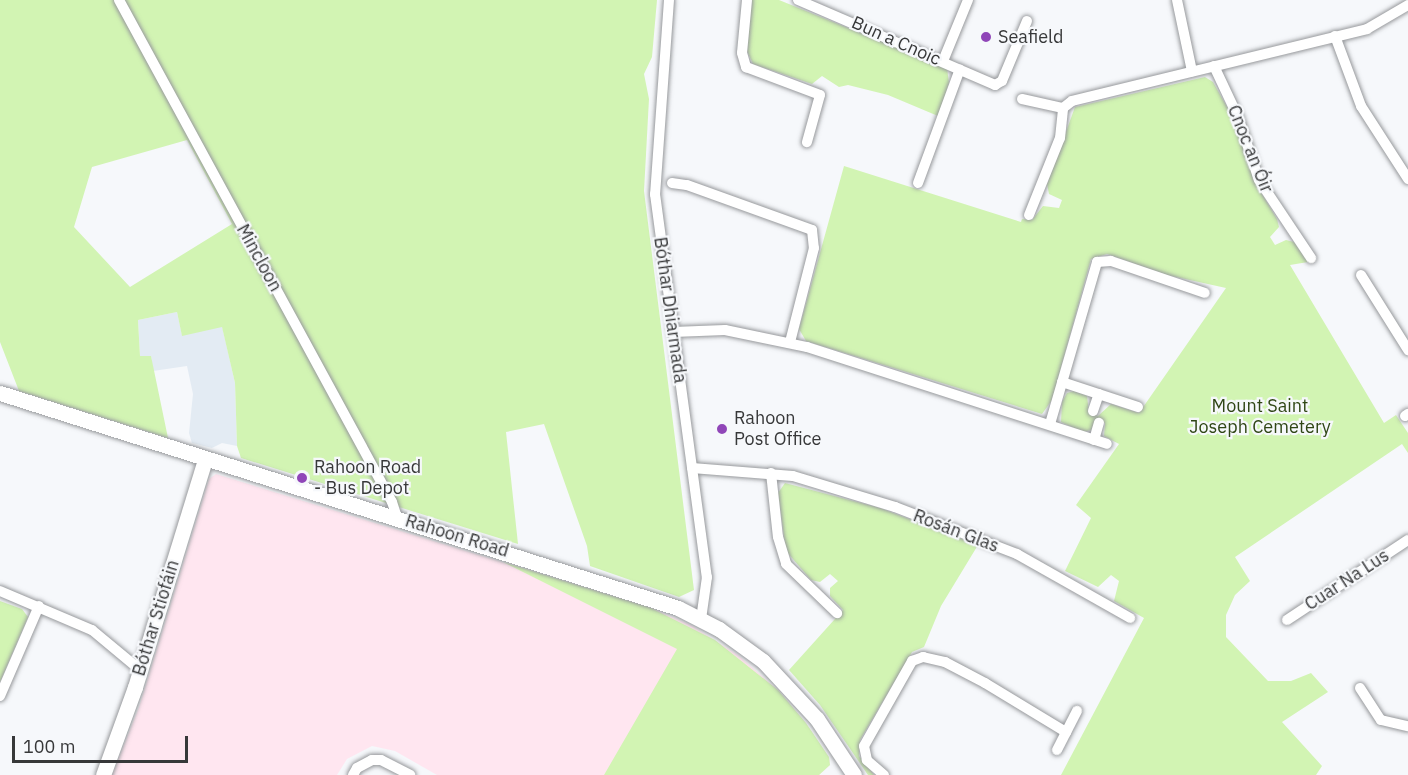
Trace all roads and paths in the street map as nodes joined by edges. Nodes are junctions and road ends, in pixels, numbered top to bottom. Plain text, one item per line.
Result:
1 (119, 0) edge
2 (669, 0) edge
3 (747, 0) edge
4 (798, 0) edge
5 (968, 0) edge
6 (1177, 0) edge
7 (1408, 5) edge
8 (1027, 21) dead end
9 (1335, 36) junction
10 (943, 61) junction
11 (1214, 66) junction
12 (960, 69) junction
13 (1192, 71) junction
14 (1022, 99) dead end
15 (1063, 108) junction
16 (807, 142) dead end
17 (1408, 179) edge
18 (672, 183) dead end
19 (918, 183) dead end
20 (1029, 215) dead end
21 (1311, 258) dead end
22 (1361, 275) dead end
23 (1205, 293) dead end
24 (673, 332) junction
25 (790, 342) junction
26 (1408, 350) edge
27 (1062, 382) junction
28 (0, 393) edge
29 (1099, 394) junction
30 (1138, 406) dead end
31 (1093, 411) dead end
32 (1100, 423) dead end
33 (1050, 424) junction
34 (1094, 440) junction
35 (1107, 444) dead end
36 (205, 459) junction
37 (692, 468) junction
38 (771, 473) junction
39 (397, 518) junction
40 (1408, 540) edge
41 (0, 591) edge
42 (39, 606) junction
43 (837, 613) dead end
44 (1130, 618) dead end
45 (701, 619) junction
46 (1287, 620) dead end
47 (140, 670) junction
48 (1360, 688) dead end
49 (0, 696) edge
50 (1077, 711) dead end
51 (1408, 726) edge
52 (1066, 732) junction
53 (1057, 750) dead end
54 (846, 772) edge
55 (103, 775) edge
56 (353, 775) edge
57 (410, 775) edge
58 (884, 775) edge

1 - 39 street, Mincloon
2 - 24 street, Bóthar Dhiarmada
3 - 16 street
4 - 10 street, Bun a Cnoic
5 - 10 street
6 - 13 street
7 - 9 street
8 - 12 street, Bun a Cnoic
9 - 11 street
9 - 17 street
10 - 12 street, Bun a Cnoic
11 - 13 street
11 - 21 street, Cnoc an Óir
12 - 19 street, Bun a Cnoic
13 - 15 street
14 - 15 street
15 - 20 street
18 - 25 street
22 - 26 street
23 - 27 street
24 - 25 street
24 - 37 street, Bóthar Dhiarmada
25 - 33 street
27 - 29 street
27 - 33 street
28 - 36 street, Rahoon Road
29 - 30 street
29 - 31 street
32 - 34 street
33 - 34 street
34 - 35 street
36 - 39 street, Rahoon Road
36 - 47 street, Bóthar Stiofáin
37 - 38 street, Rosán Glas
37 - 45 street, Bóthar Dhiarmada
38 - 43 street
38 - 44 street, Rosán Glas
39 - 45 street, Rahoon Road
40 - 46 street, Cuar Na Lus
41 - 42 street
42 - 47 street
42 - 49 street
45 - 54 street, Rahoon Road
47 - 55 street, Bóthar Stiofáin
48 - 51 street
50 - 52 street
52 - 53 street
52 - 58 street
56 - 57 street

